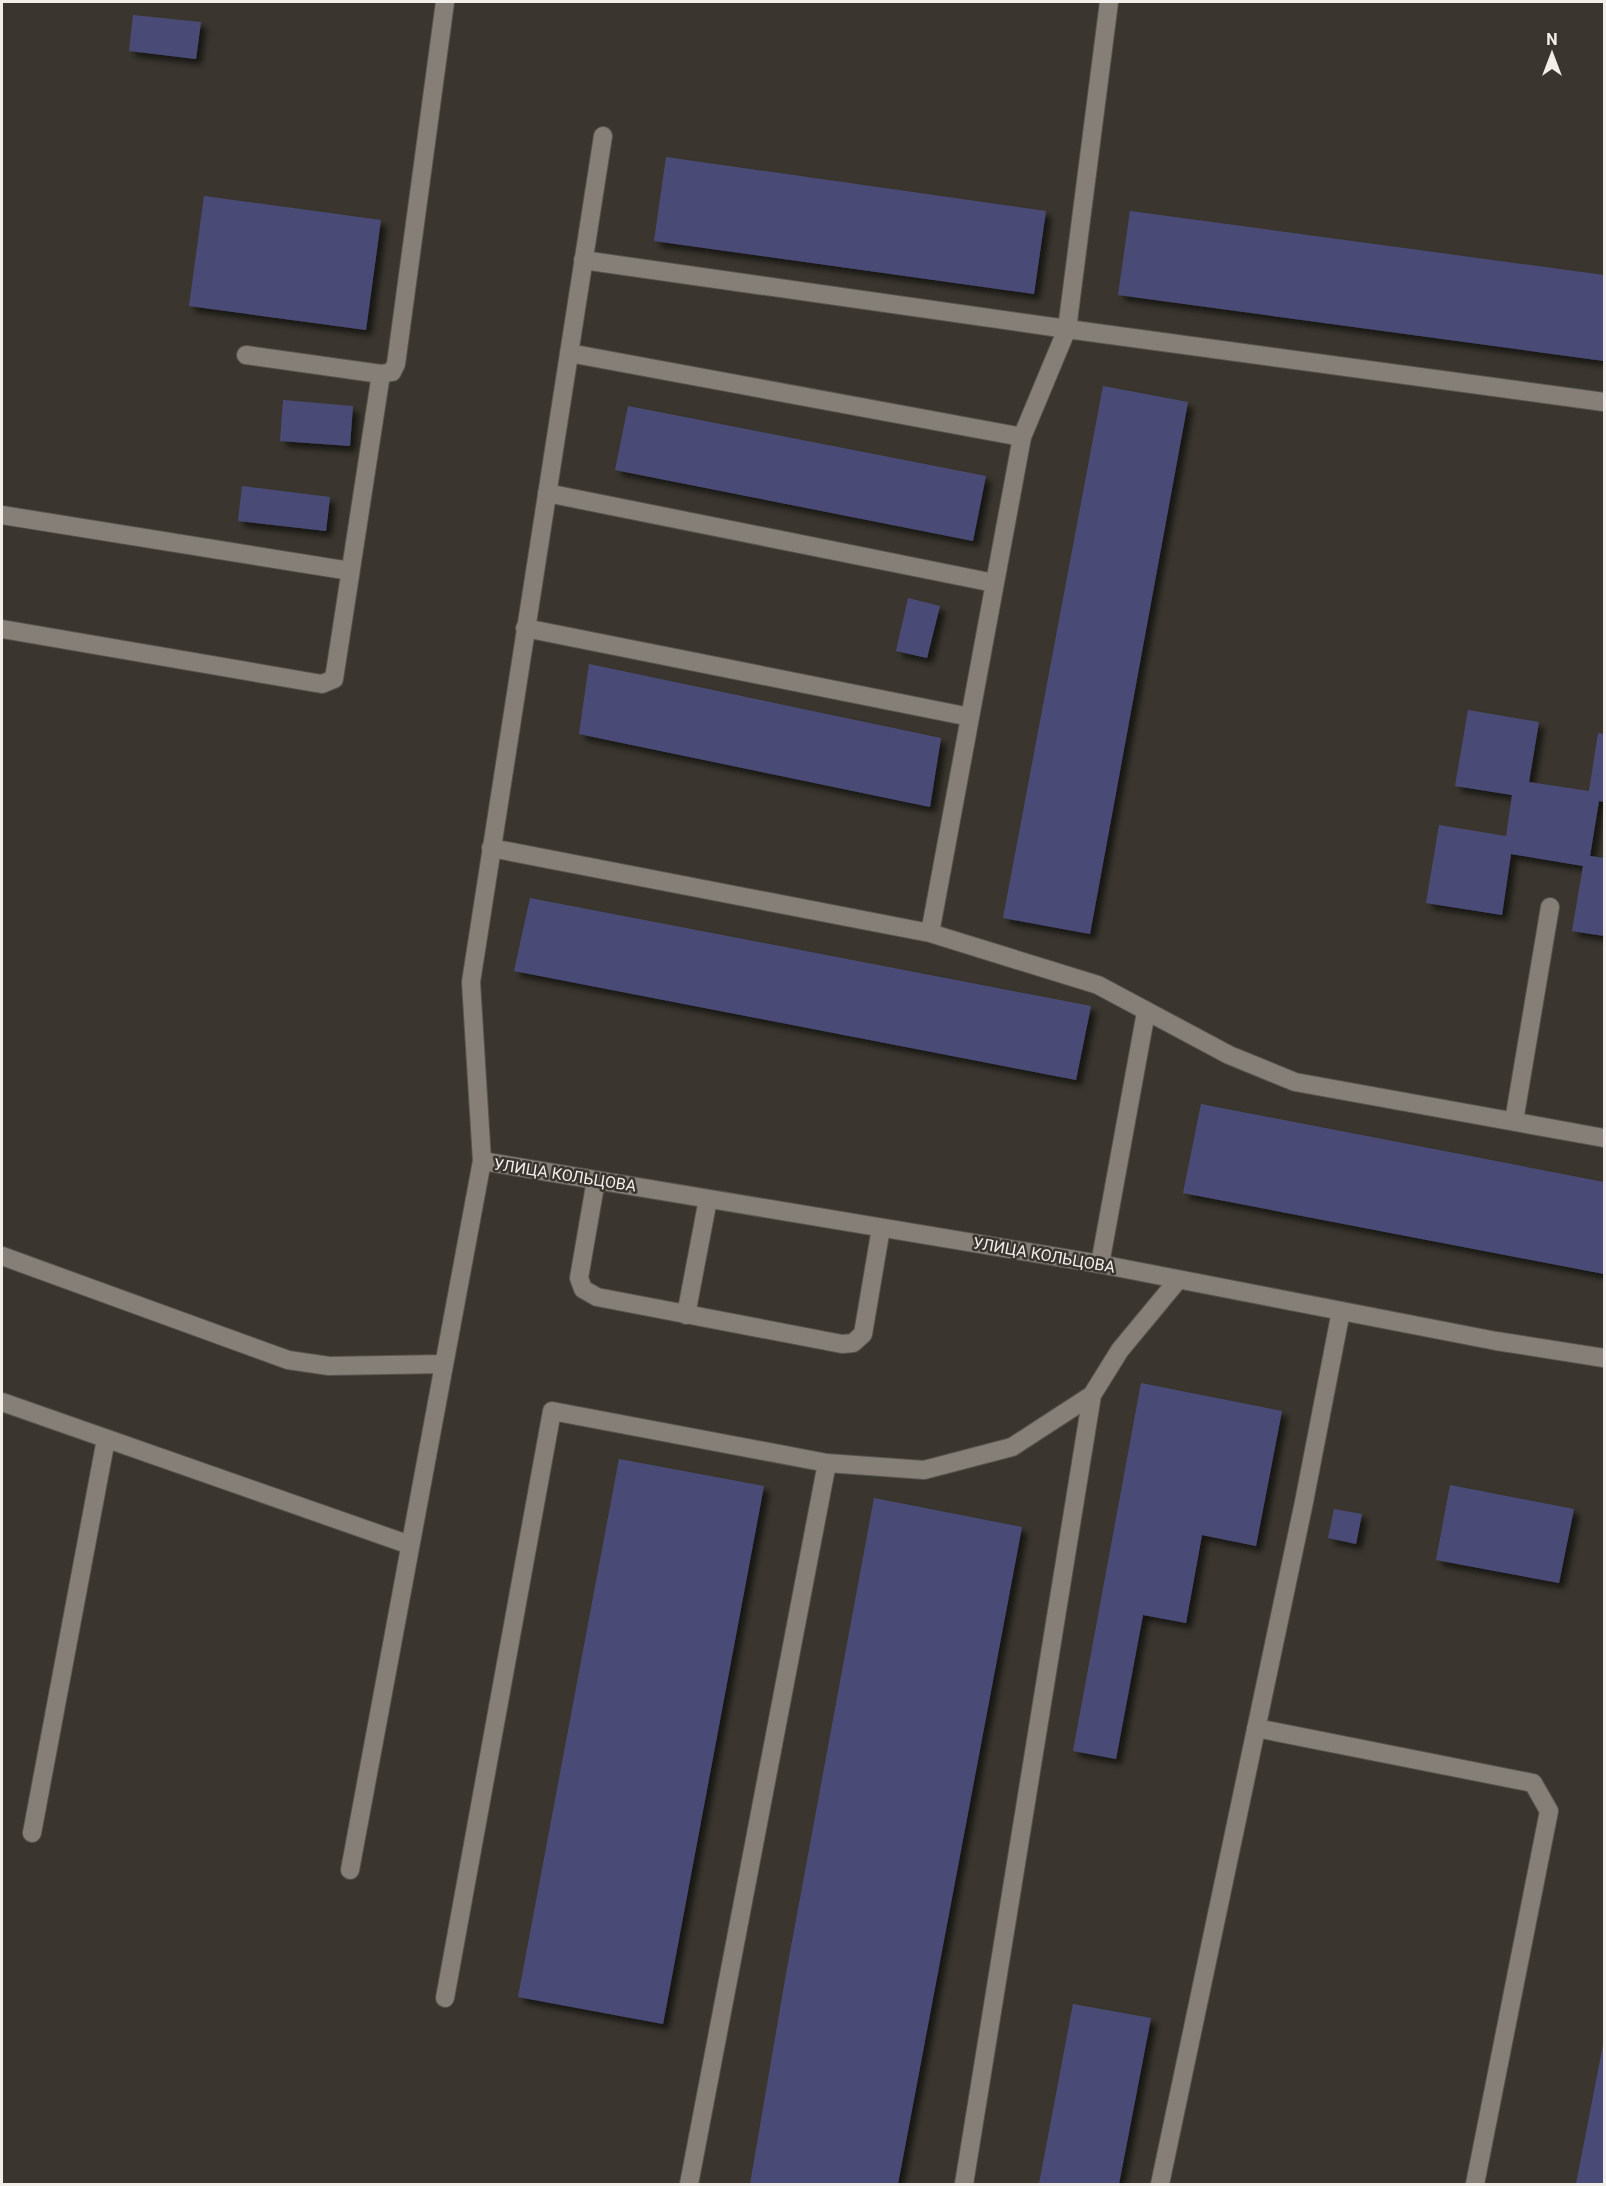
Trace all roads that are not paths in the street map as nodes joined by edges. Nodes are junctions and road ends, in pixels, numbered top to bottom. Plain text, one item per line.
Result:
1 (446, 2) edge
2 (1109, 2) edge
3 (603, 136) dead end
4 (583, 260) junction
5 (1067, 329) junction
6 (569, 353) junction
7 (246, 355) dead end
8 (381, 374) junction
9 (1605, 402) edge
10 (1022, 437) junction
11 (547, 493) junction
12 (2, 515) edge
13 (350, 571) junction
14 (994, 583) junction
15 (525, 628) junction
16 (2, 629) edge
17 (970, 717) junction
18 (491, 848) junction
19 (1550, 907) dead end
20 (930, 933) junction
21 (1146, 1011) junction
22 (1514, 1121) junction
23 (1605, 1138) edge
24 (482, 1161) junction
25 (596, 1180) junction
26 (708, 1199) junction
27 (881, 1228) junction
28 (2, 1256) edge
29 (1100, 1264) junction
30 (1178, 1280) junction
31 (1341, 1311) junction
32 (686, 1314) junction
33 (1605, 1358) edge
34 (444, 1364) junction
35 (1092, 1395) junction
36 (2, 1402) edge
37 (106, 1439) junction
38 (827, 1463) junction
39 (410, 1545) junction
40 (1256, 1728) junction
41 (32, 1833) dead end
42 (350, 1870) dead end
43 (445, 1998) dead end
44 (689, 2184) edge
45 (964, 2184) edge
46 (1161, 2184) edge
47 (1475, 2184) edge

1 - 8 street
2 - 5 street
3 - 4 street
4 - 5 street
4 - 6 street
5 - 9 street
5 - 10 street
6 - 10 street
6 - 11 street
7 - 8 street
8 - 13 street
10 - 14 street
11 - 14 street
11 - 15 street
12 - 13 street
13 - 16 street
14 - 17 street
15 - 17 street
15 - 18 street
17 - 20 street
18 - 20 street
18 - 24 street
19 - 22 street
20 - 21 street
21 - 22 street
21 - 29 street
22 - 23 street
24 - 25 street, УЛИЦА КОЛЬЦОВА
24 - 34 street
25 - 26 street, УЛИЦА КОЛЬЦОВА
25 - 32 street
26 - 27 street, УЛИЦА КОЛЬЦОВА
26 - 32 street
27 - 29 street, УЛИЦА КОЛЬЦОВА
27 - 32 street
28 - 34 street
29 - 30 street, УЛИЦА КОЛЬЦОВА
30 - 31 street, УЛИЦА КОЛЬЦОВА
30 - 35 street
31 - 33 street, УЛИЦА КОЛЬЦОВА
31 - 40 street
34 - 39 street
35 - 38 street
35 - 45 street
36 - 37 street
37 - 39 street
37 - 41 street
38 - 43 street
38 - 44 street
39 - 42 street
40 - 46 street
40 - 47 street

